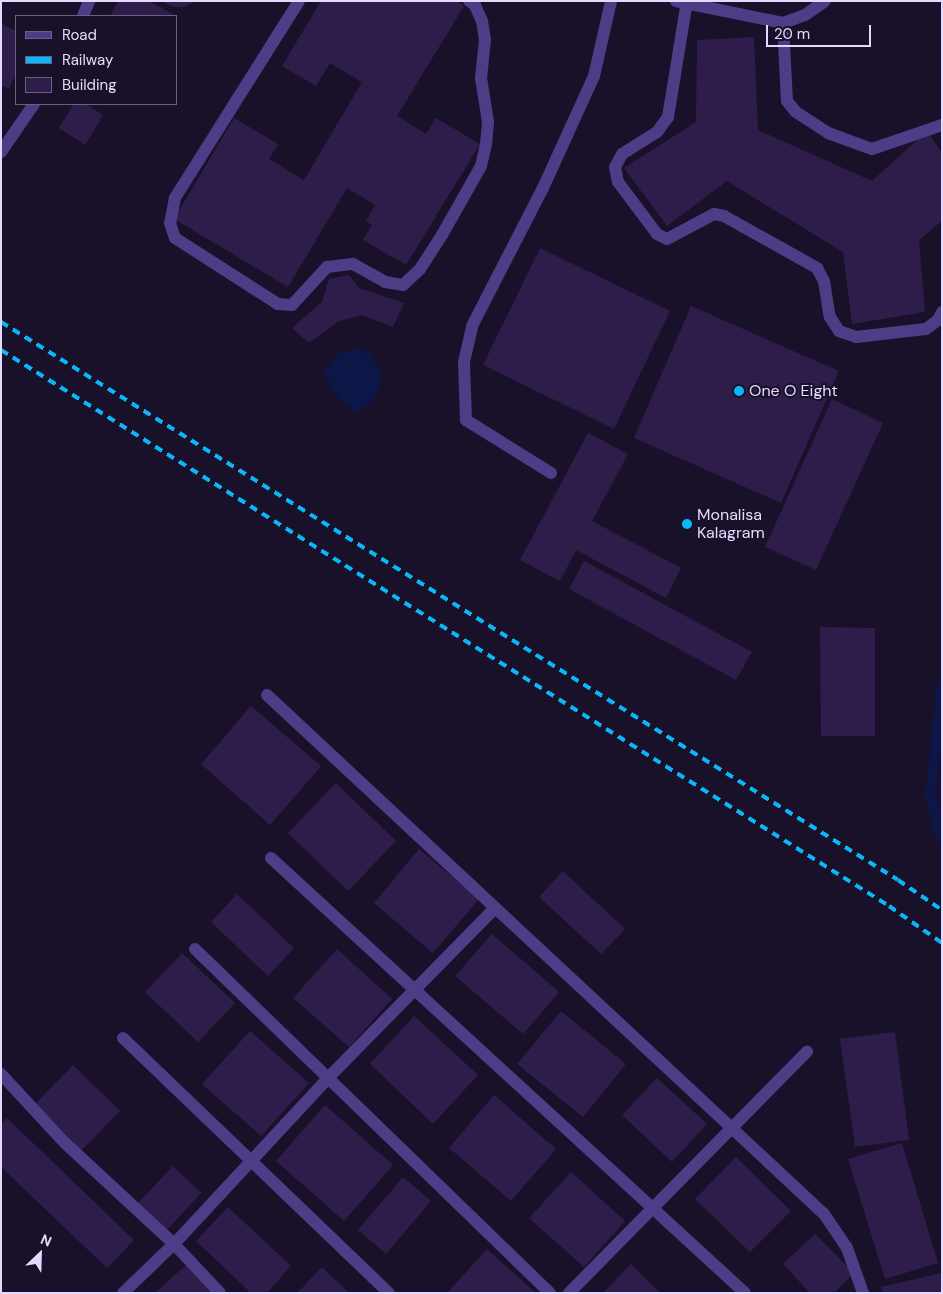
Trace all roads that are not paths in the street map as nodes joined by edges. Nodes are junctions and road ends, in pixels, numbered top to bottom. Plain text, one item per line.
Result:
1 (89, 1) edge
2 (299, 1) edge
3 (469, 1) edge
4 (611, 1) edge
5 (825, 1) edge
6 (683, 2) edge
7 (82, 15) edge
8 (784, 23) junction
9 (33, 105) edge
10 (942, 125) edge
11 (1, 152) edge
12 (942, 312) edge
13 (550, 473) dead end
14 (267, 695) dead end
15 (271, 858) dead end
16 (495, 908) junction
17 (195, 949) dead end
18 (416, 989) junction
19 (123, 1038) dead end
20 (807, 1052) dead end
21 (1, 1074) edge
22 (328, 1078) junction
23 (732, 1128) junction
24 (252, 1161) junction
25 (653, 1208) junction
26 (174, 1244) junction
27 (124, 1293) edge
28 (220, 1293) edge
29 (389, 1293) edge
30 (550, 1293) edge
31 (569, 1293) edge
32 (745, 1293) edge
33 (862, 1293) edge

1 - 7 street
2 - 3 street
4 - 13 street
5 - 8 street
6 - 8 street
6 - 12 street
8 - 10 street
9 - 11 street
14 - 16 street
15 - 18 street
16 - 18 street
16 - 23 street
17 - 22 street
18 - 22 street
18 - 25 street
19 - 24 street
20 - 23 street
21 - 26 street
22 - 24 street
22 - 30 street
23 - 25 street
23 - 33 street
24 - 26 street
24 - 29 street
25 - 31 street
25 - 32 street
26 - 27 street
26 - 28 street

